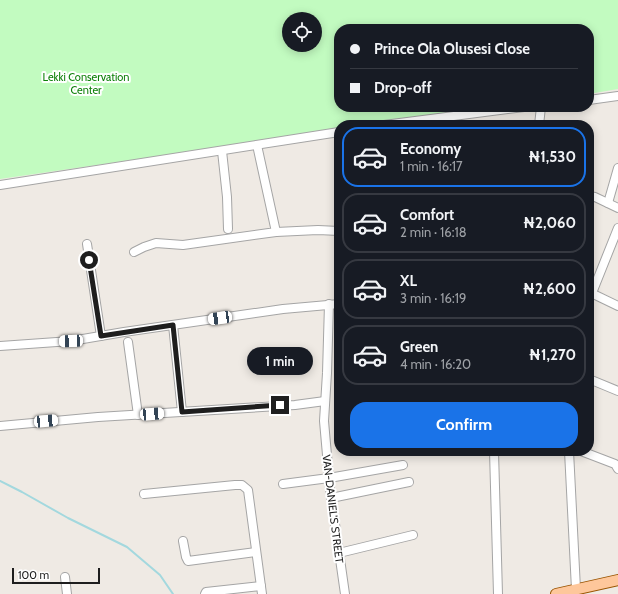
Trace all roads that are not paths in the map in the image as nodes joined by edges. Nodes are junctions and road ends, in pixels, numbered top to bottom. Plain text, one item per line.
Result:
1 (618, 96) edge
2 (594, 99) edge
3 (485, 112) edge
4 (423, 120) edge
5 (334, 133) edge
6 (257, 145) junction
7 (222, 151) junction
8 (618, 168) edge
9 (0, 185) edge
10 (594, 197) edge
11 (608, 203) junction
12 (618, 208) edge
13 (618, 228) edge
14 (228, 229) dead end
15 (334, 231) edge
16 (276, 232) junction
17 (87, 244) dead end
18 (134, 252) dead end
19 (594, 283) edge
20 (594, 294) edge
21 (329, 304) junction
22 (334, 304) edge
23 (618, 306) edge
24 (173, 325) junction
25 (101, 336) junction
26 (128, 342) dead end
27 (0, 346) edge
28 (594, 381) edge
29 (618, 391) edge
30 (325, 401) junction
31 (182, 412) junction
32 (138, 415) junction
33 (0, 426) edge
34 (494, 456) edge
35 (569, 456) edge
36 (594, 456) edge
37 (403, 465) dead end
38 (618, 469) edge
39 (329, 478) junction
40 (409, 482) dead end
41 (283, 484) dead end
42 (144, 494) dead end
43 (331, 498) junction
44 (413, 535) dead end
45 (183, 541) dead end
46 (256, 552) junction
47 (339, 553) junction
48 (65, 577) dead end
49 (618, 580) edge
50 (576, 589) junction
51 (261, 590) edge
52 (67, 594) edge
53 (205, 594) edge
54 (345, 594) edge
55 (498, 594) edge
56 (556, 594) edge

1 - 2 street
3 - 4 street
5 - 6 street
6 - 7 street
6 - 16 street
7 - 9 street
7 - 14 street
8 - 11 street
10 - 11 street
11 - 12 street
13 - 19 street
15 - 16 street
16 - 18 street
17 - 25 street
20 - 23 street
21 - 22 street
21 - 24 street
21 - 30 street, VAN-DANIEL’S STREET
24 - 25 street
24 - 31 street
25 - 27 street
26 - 32 street
28 - 29 street
30 - 31 street
30 - 39 street, VAN-DANIEL’S STREET
31 - 32 street
32 - 33 street
34 - 55 street
35 - 50 street
36 - 38 street
37 - 39 street
39 - 41 street
39 - 43 street, VAN-DANIEL’S STREET
40 - 43 street
42 - 46 street
43 - 47 street, VAN-DANIEL’S STREET
44 - 47 street
45 - 46 street
46 - 51 street
47 - 54 street, VAN-DANIEL’S STREET
48 - 52 street
49 - 50 main road
50 - 56 main road
51 - 53 street

